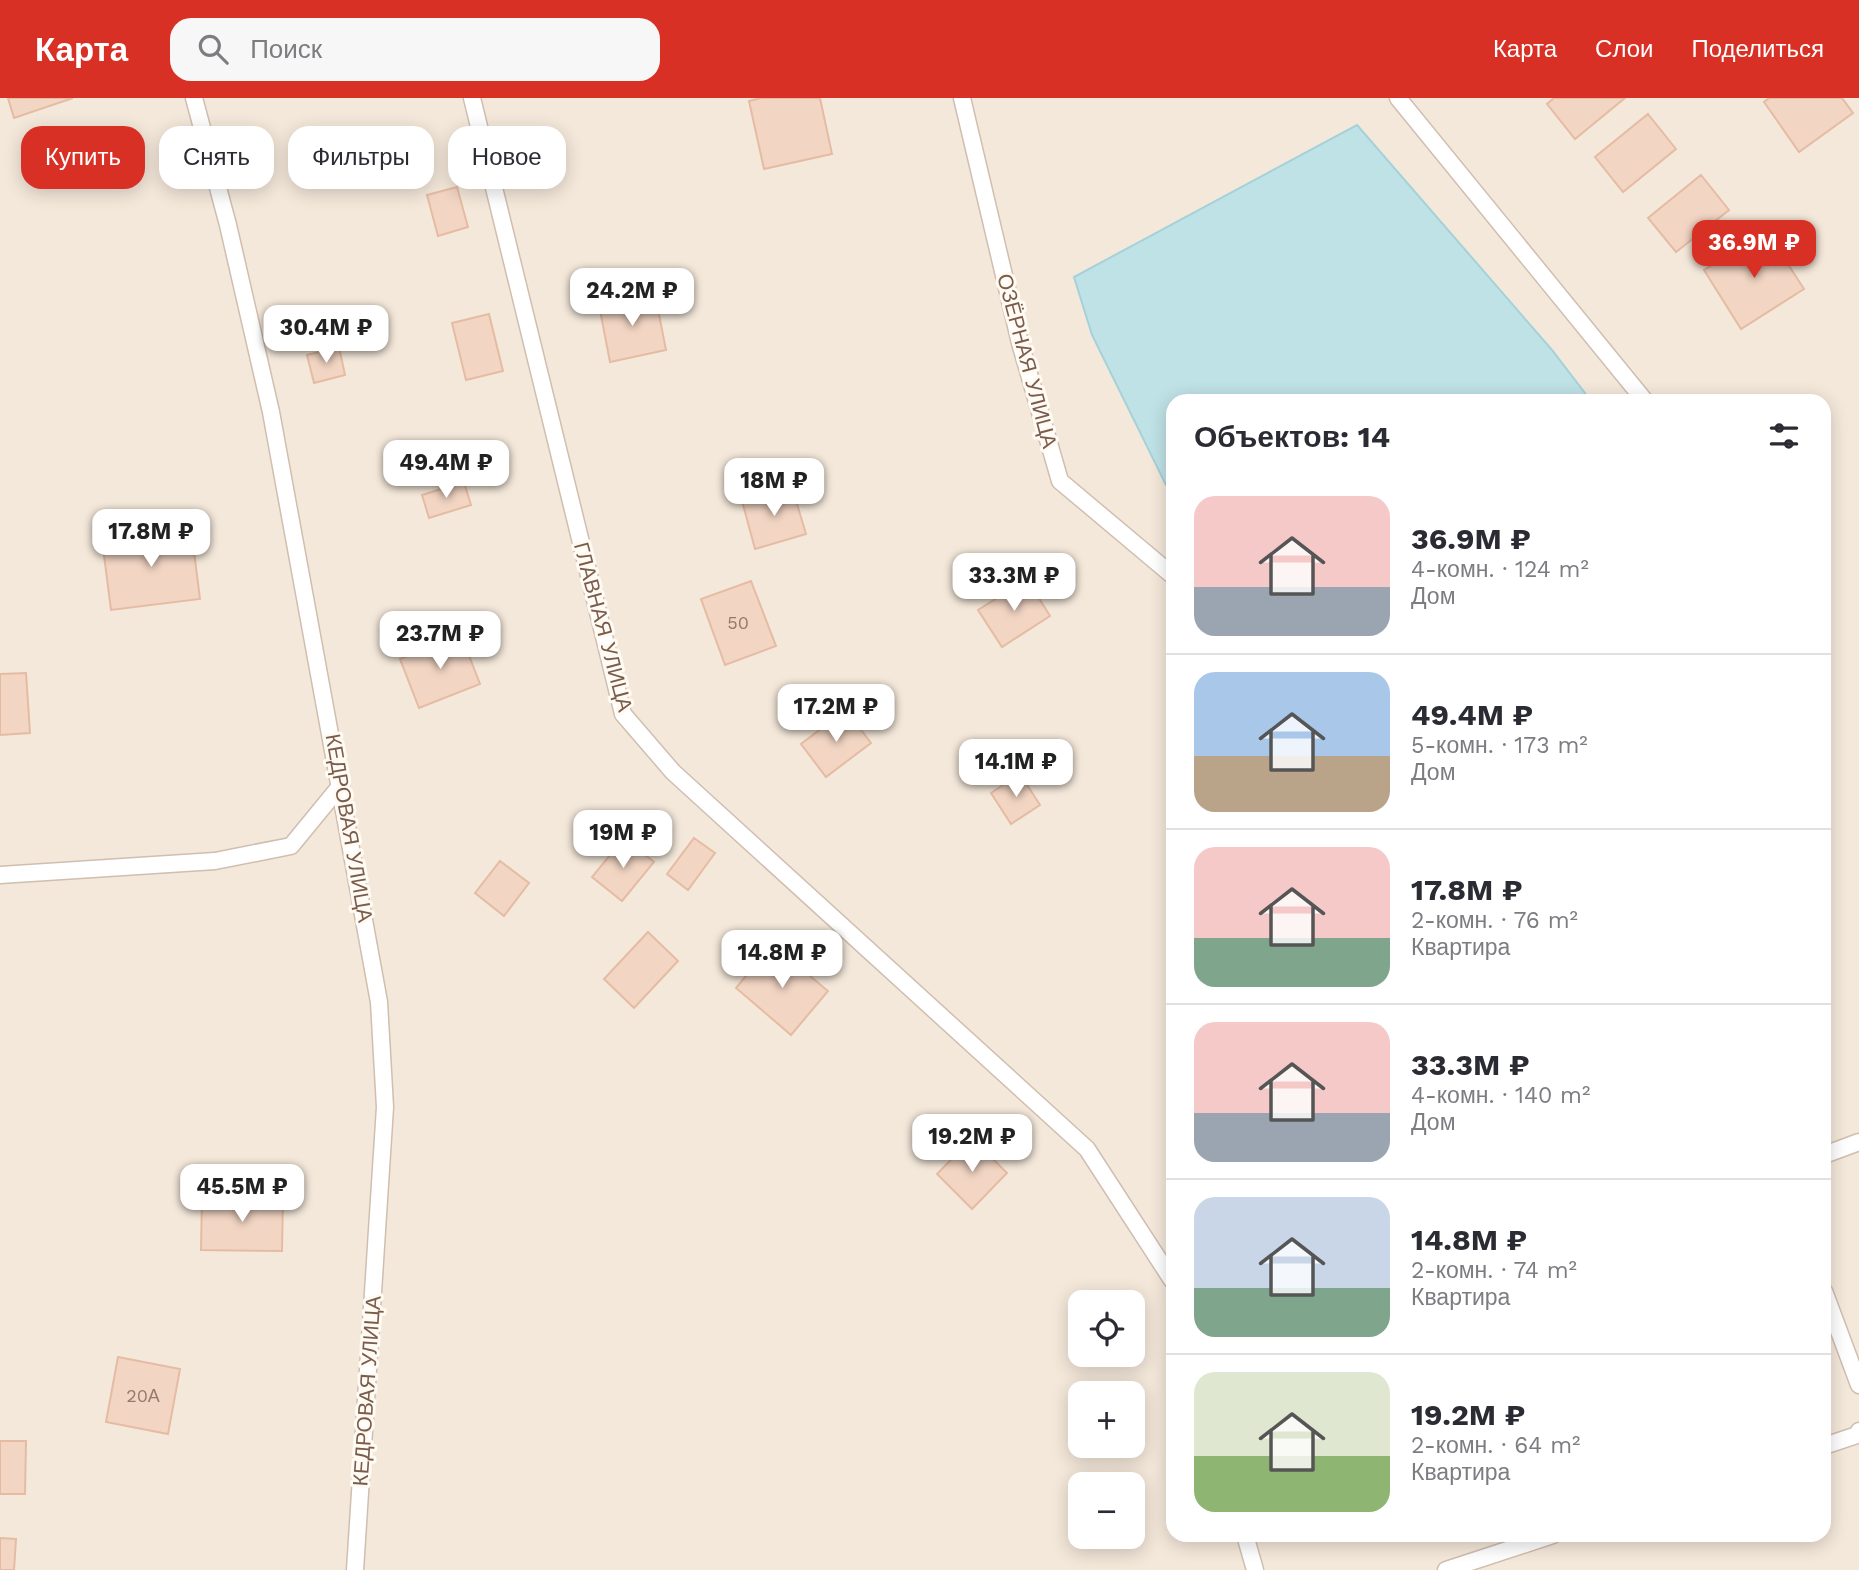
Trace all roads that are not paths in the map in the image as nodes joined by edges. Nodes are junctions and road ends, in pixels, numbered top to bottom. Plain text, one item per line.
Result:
1 (194, 98) edge
2 (472, 98) edge
3 (962, 98) edge
4 (1398, 98) edge
5 (1639, 394) edge
6 (1166, 570) edge
7 (341, 785) junction
8 (0, 875) edge
9 (1859, 1142) edge
10 (1831, 1152) edge
11 (1166, 1271) edge
12 (1831, 1310) edge
13 (1859, 1385) edge
14 (1859, 1432) edge
15 (1831, 1444) edge
16 (1247, 1542) edge
17 (1532, 1542) edge
18 (355, 1570) edge
19 (1255, 1570) edge
20 (1446, 1570) edge

1 - 7 lane, КЕДРОВАЯ УЛИЦА
2 - 11 lane, ГЛАВНАЯ УЛИЦА
3 - 6 lane, ОЗЁРНАЯ УЛИЦА
4 - 5 lane
7 - 8 lane
7 - 18 lane, КЕДРОВАЯ УЛИЦА
9 - 10 lane
12 - 13 lane
14 - 15 lane
16 - 19 lane
17 - 20 lane

